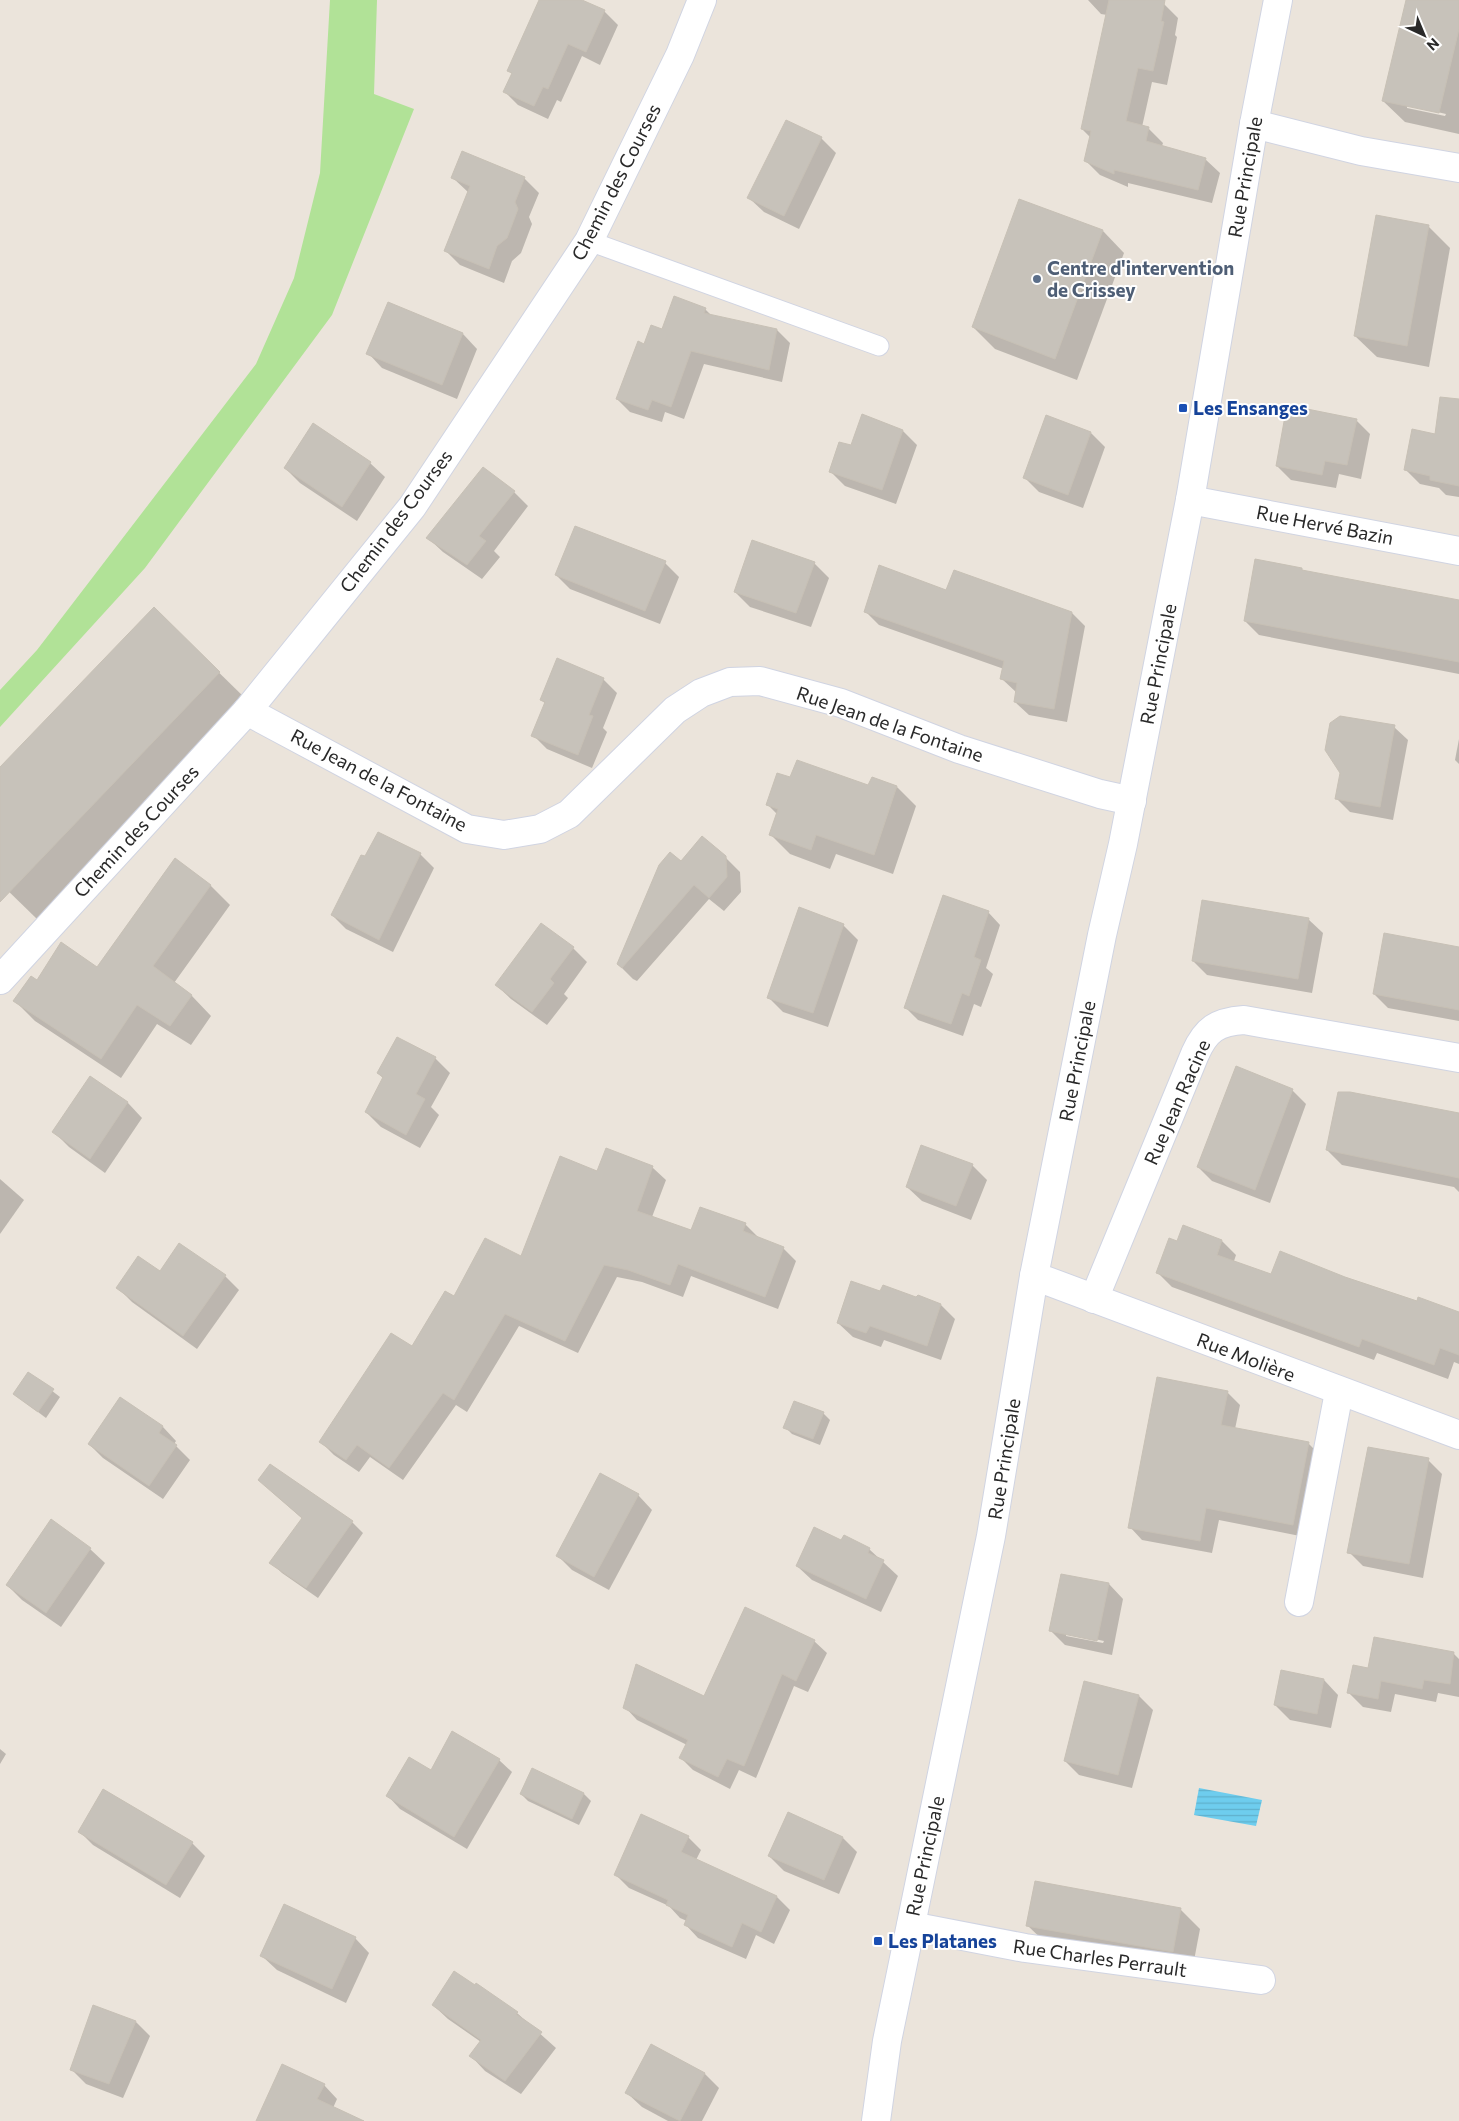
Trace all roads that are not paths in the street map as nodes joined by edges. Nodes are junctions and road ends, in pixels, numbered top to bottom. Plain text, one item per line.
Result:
1 (702, 0) edge
2 (1278, 0) edge
3 (1254, 124) junction
4 (1459, 168) edge
5 (589, 242) junction
6 (879, 346) dead end
7 (1190, 500) junction
8 (1459, 551) edge
9 (247, 711) junction
10 (1132, 800) junction
11 (0, 980) edge
12 (1459, 1058) edge
13 (1034, 1276) junction
14 (1094, 1299) junction
15 (1338, 1392) junction
16 (1459, 1435) edge
17 (1299, 1602) dead end
18 (911, 1926) junction
19 (1261, 1980) dead end
20 (876, 2121) edge

1 - 5 street, Chemin des Courses
2 - 3 street, Rue Principale
3 - 4 street
3 - 7 street, Rue Principale
5 - 6 lane
5 - 9 street, Chemin des Courses
7 - 8 street, Rue Hervé Bazin
7 - 10 street, Rue Principale
9 - 10 street, Rue Jean de la Fontaine
9 - 11 street, Chemin des Courses
10 - 13 street, Rue Principale
12 - 14 street, Rue Jean Racine
13 - 14 street, Rue Molière
13 - 18 street, Rue Principale
14 - 15 street, Rue Molière
15 - 16 street, Rue Molière
15 - 17 street
18 - 19 street, Rue Charles Perrault
18 - 20 street, Rue Principale

